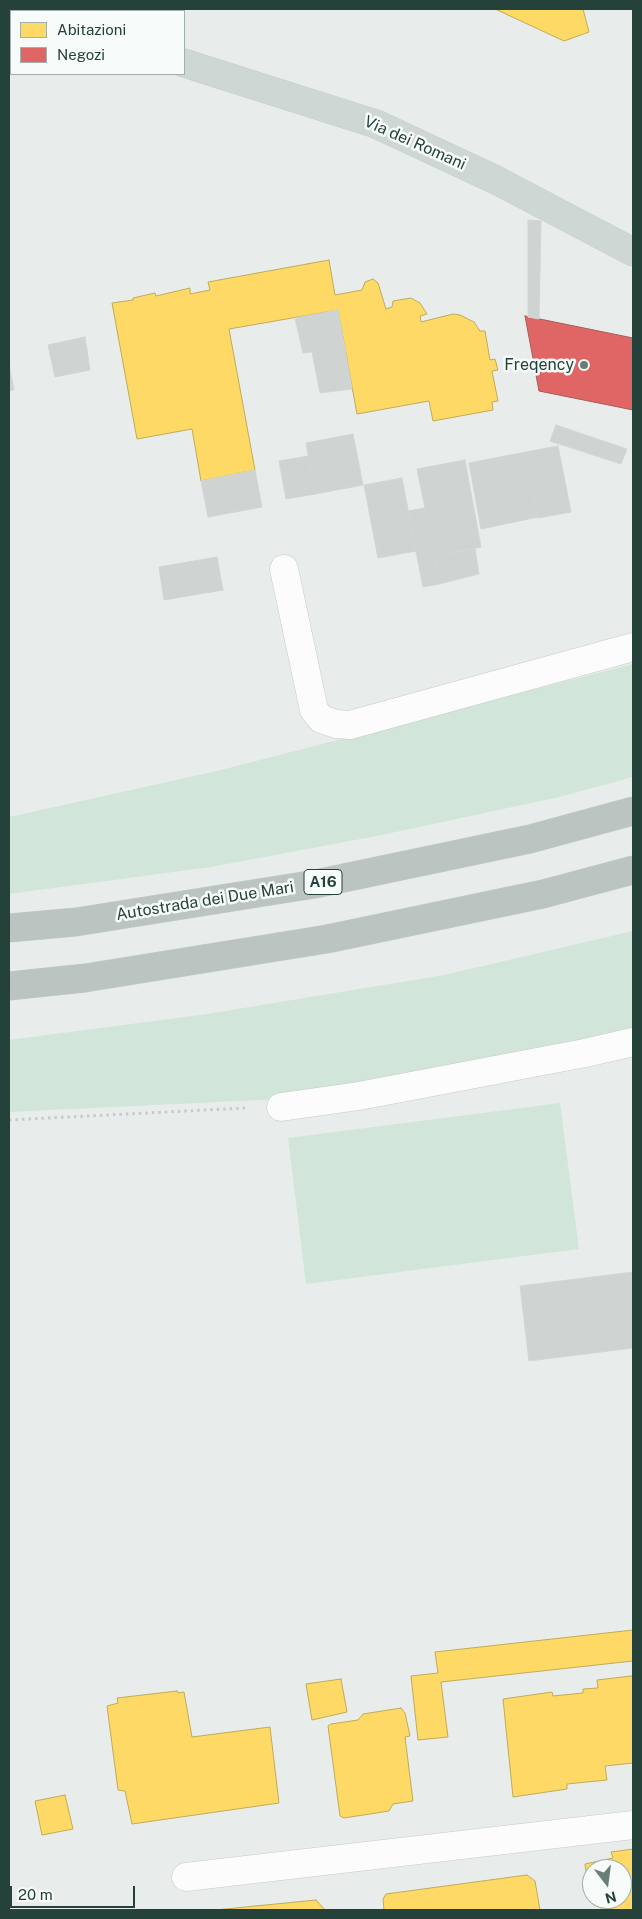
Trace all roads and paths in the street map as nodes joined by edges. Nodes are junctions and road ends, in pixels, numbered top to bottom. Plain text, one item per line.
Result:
1 (185, 63) edge
2 (633, 252) edge
3 (284, 569) dead end
4 (633, 647) edge
5 (633, 811) edge
6 (633, 870) edge
7 (9, 928) edge
8 (9, 986) edge
9 (633, 1042) edge
10 (281, 1107) joint
11 (9, 1120) edge
12 (633, 1825) edge
13 (186, 1877) dead end

1 - 2 main road, Via dei Romani
3 - 4 street
5 - 7 highway, Autostrada dei Due Mari / A16
6 - 8 highway
9 - 10 street
10 - 11 path
12 - 13 street

